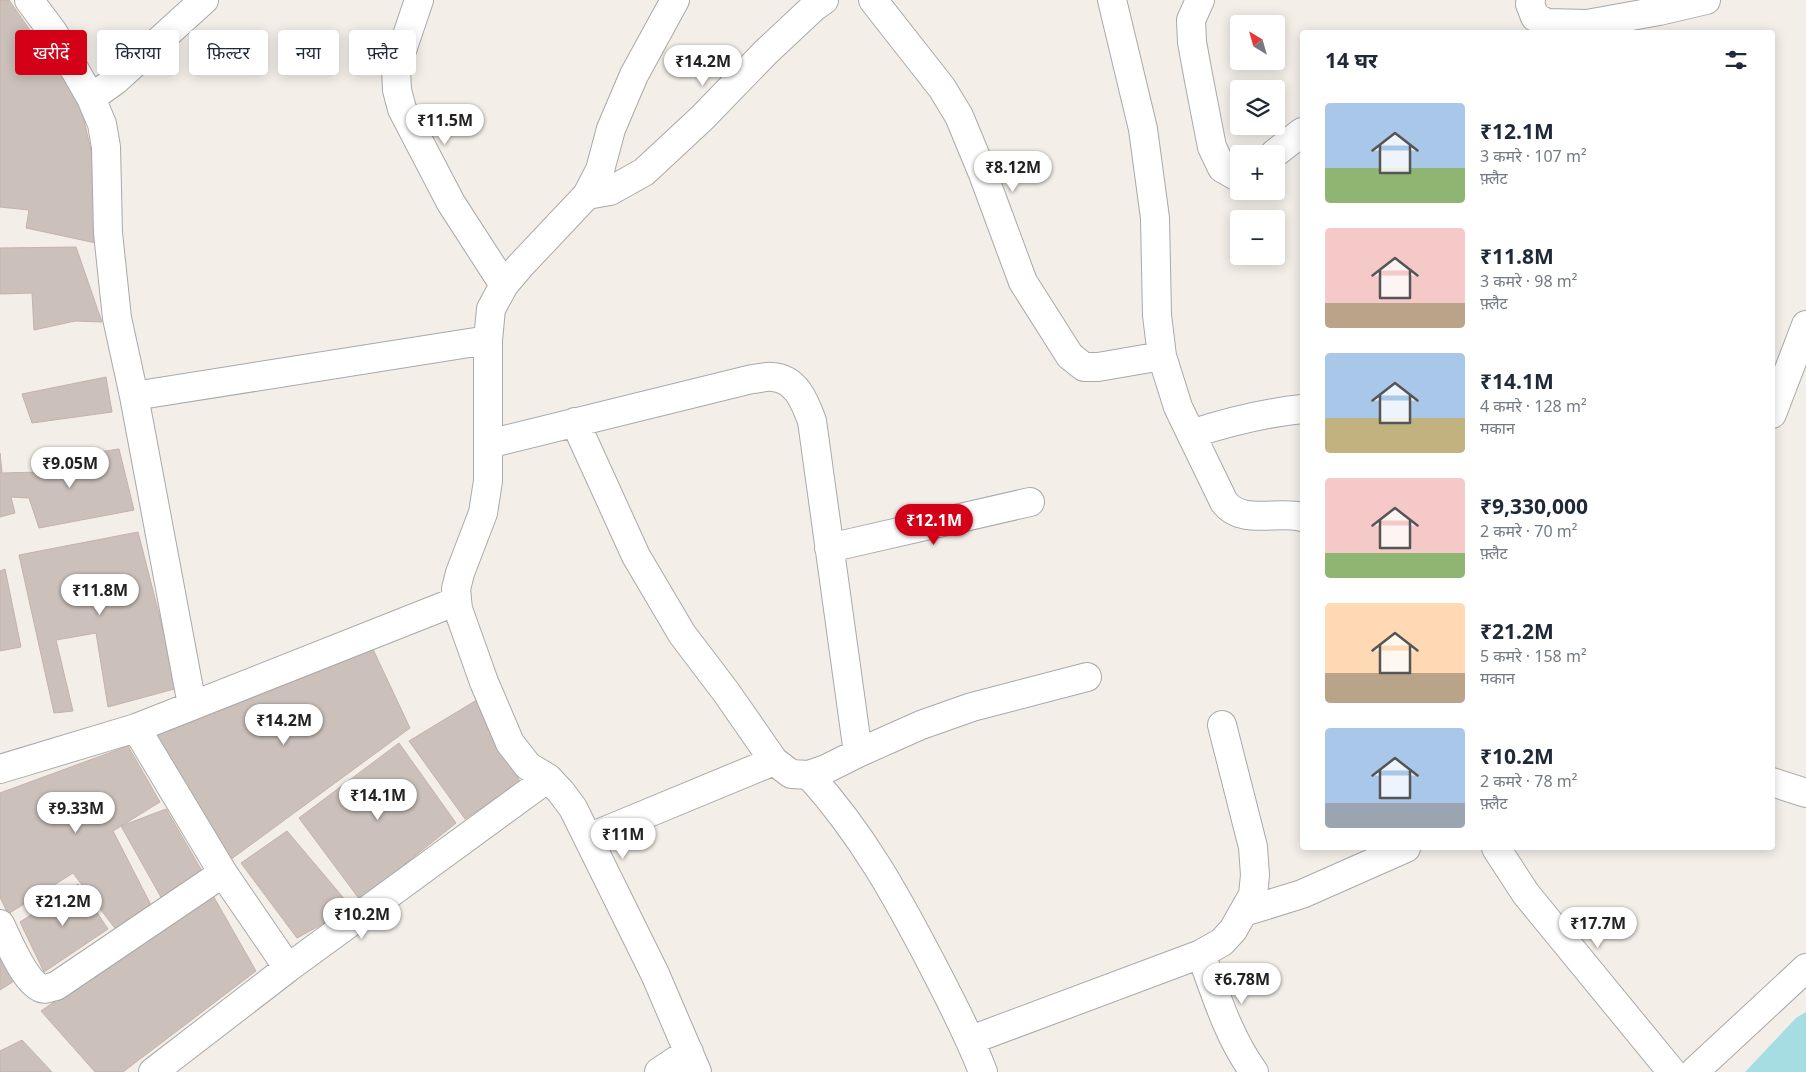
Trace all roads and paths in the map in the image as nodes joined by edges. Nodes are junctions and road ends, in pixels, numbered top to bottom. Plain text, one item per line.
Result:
1 (29, 0) edge
2 (204, 0) edge
3 (418, 0) edge
4 (675, 0) edge
5 (824, 0) edge
6 (873, 0) edge
7 (1112, 0) edge
8 (1200, 0) edge
9 (1531, 0) edge
10 (1706, 0) edge
11 (91, 98) junction
12 (1300, 134) edge
13 (1285, 145) edge
14 (1230, 173) edge
15 (587, 194) junction
16 (504, 285) junction
17 (1806, 325) edge
18 (488, 340) junction
19 (1162, 356) junction
20 (134, 396) junction
21 (1775, 406) edge
22 (1300, 408) edge
23 (575, 422) junction
24 (1191, 434) junction
25 (488, 444) junction
26 (1030, 502) dead end
27 (1300, 517) edge
28 (829, 548) junction
29 (457, 601) junction
30 (1087, 677) dead end
31 (192, 705) junction
32 (1222, 725) dead end
33 (136, 728) junction
34 (858, 753) junction
35 (774, 761) junction
36 (0, 770) edge
37 (809, 775) junction
38 (548, 778) junction
39 (1775, 783) edge
40 (1806, 793) edge
41 (588, 838) junction
42 (1401, 850) edge
43 (1497, 850) edge
44 (223, 873) junction
45 (1244, 912) junction
46 (0, 924) edge
47 (1202, 954) junction
48 (288, 968) junction
49 (1806, 968) edge
50 (971, 1040) junction
51 (693, 1062) edge
52 (154, 1072) edge
53 (659, 1072) edge
54 (983, 1072) edge
55 (1254, 1072) edge
56 (1672, 1072) edge
57 (1694, 1072) edge

1 - 11 street
2 - 11 street
3 - 16 street
4 - 15 street
5 - 15 street
6 - 19 street
7 - 19 street
8 - 14 street
9 - 10 street
11 - 20 street
12 - 13 street
15 - 16 street
16 - 18 street
17 - 21 street
18 - 20 street
18 - 25 street
19 - 24 street
20 - 31 street
22 - 24 street
23 - 25 street
23 - 28 street
23 - 35 street
24 - 27 street
25 - 29 street
26 - 28 street
28 - 34 street
29 - 31 street
29 - 38 street
30 - 34 street
31 - 33 street
32 - 45 street
33 - 36 street
33 - 44 street
34 - 37 street
35 - 37 street
35 - 41 street
37 - 50 street
38 - 41 street
38 - 48 street
39 - 40 street
41 - 51 street
42 - 45 street
43 - 56 street
44 - 46 street
44 - 48 street
45 - 47 street
47 - 50 street
47 - 55 street
48 - 52 street
49 - 57 street
50 - 54 street
51 - 53 street

